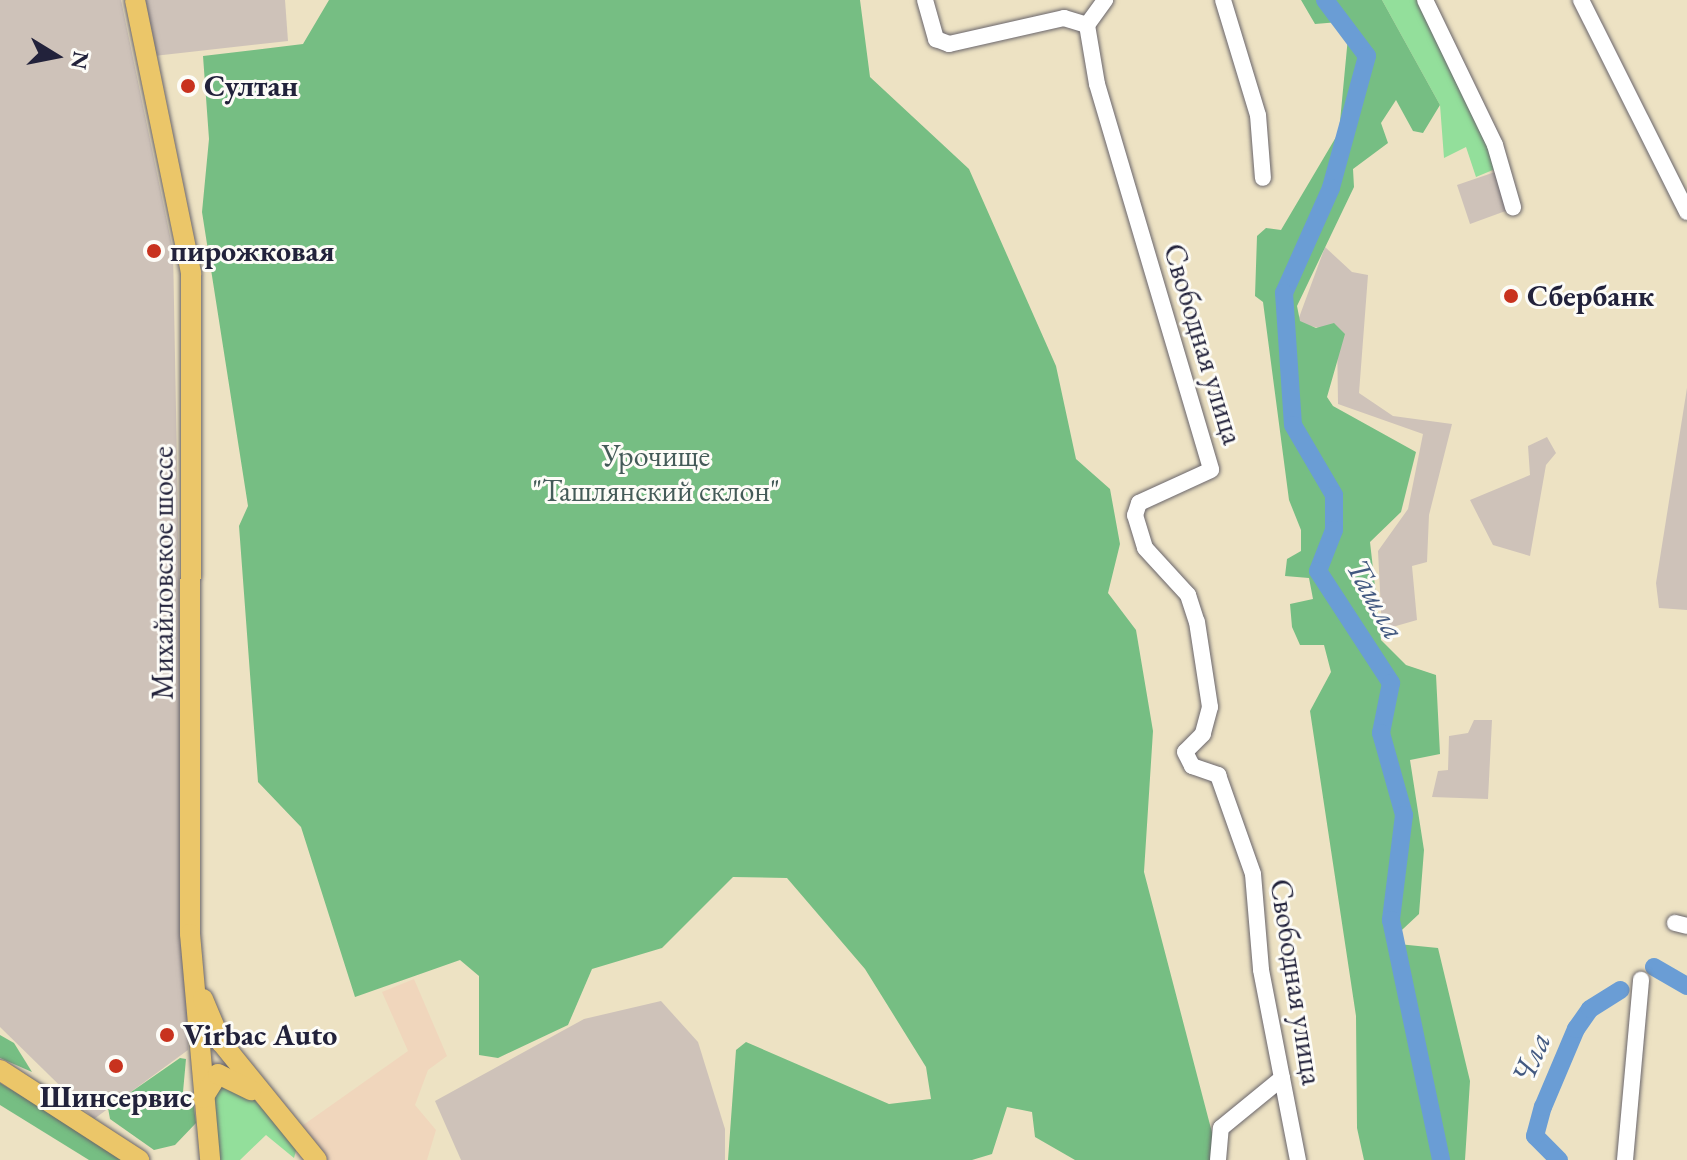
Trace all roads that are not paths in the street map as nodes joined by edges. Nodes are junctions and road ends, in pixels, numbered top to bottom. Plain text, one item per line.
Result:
1 (135, 0) edge
2 (925, 0) edge
3 (1105, 0) edge
4 (1223, 0) edge
5 (1425, 0) edge
6 (1581, 0) edge
7 (1087, 25) junction
8 (1263, 178) dead end
9 (1513, 207) dead end
10 (1687, 212) edge
11 (191, 957) junction
12 (1641, 980) dead end
13 (0, 1070) edge
14 (1282, 1078) junction
15 (203, 1098) junction
16 (278, 1114) junction
17 (209, 1157) edge
18 (139, 1160) edge
19 (317, 1160) edge
20 (1218, 1160) edge
21 (1298, 1160) edge
22 (1625, 1160) edge

1 - 11 main road, Михайловское шоссе
2 - 7 street
3 - 7 street
4 - 8 street
5 - 9 street
6 - 10 street
7 - 14 street, Свободная улица
11 - 15 main road, Михайловское шоссе
11 - 16 main road
12 - 22 street
13 - 18 main road
14 - 20 street
14 - 21 street, Свободная улица
15 - 16 main road
15 - 17 main road, Михайловское шоссе
16 - 19 main road

